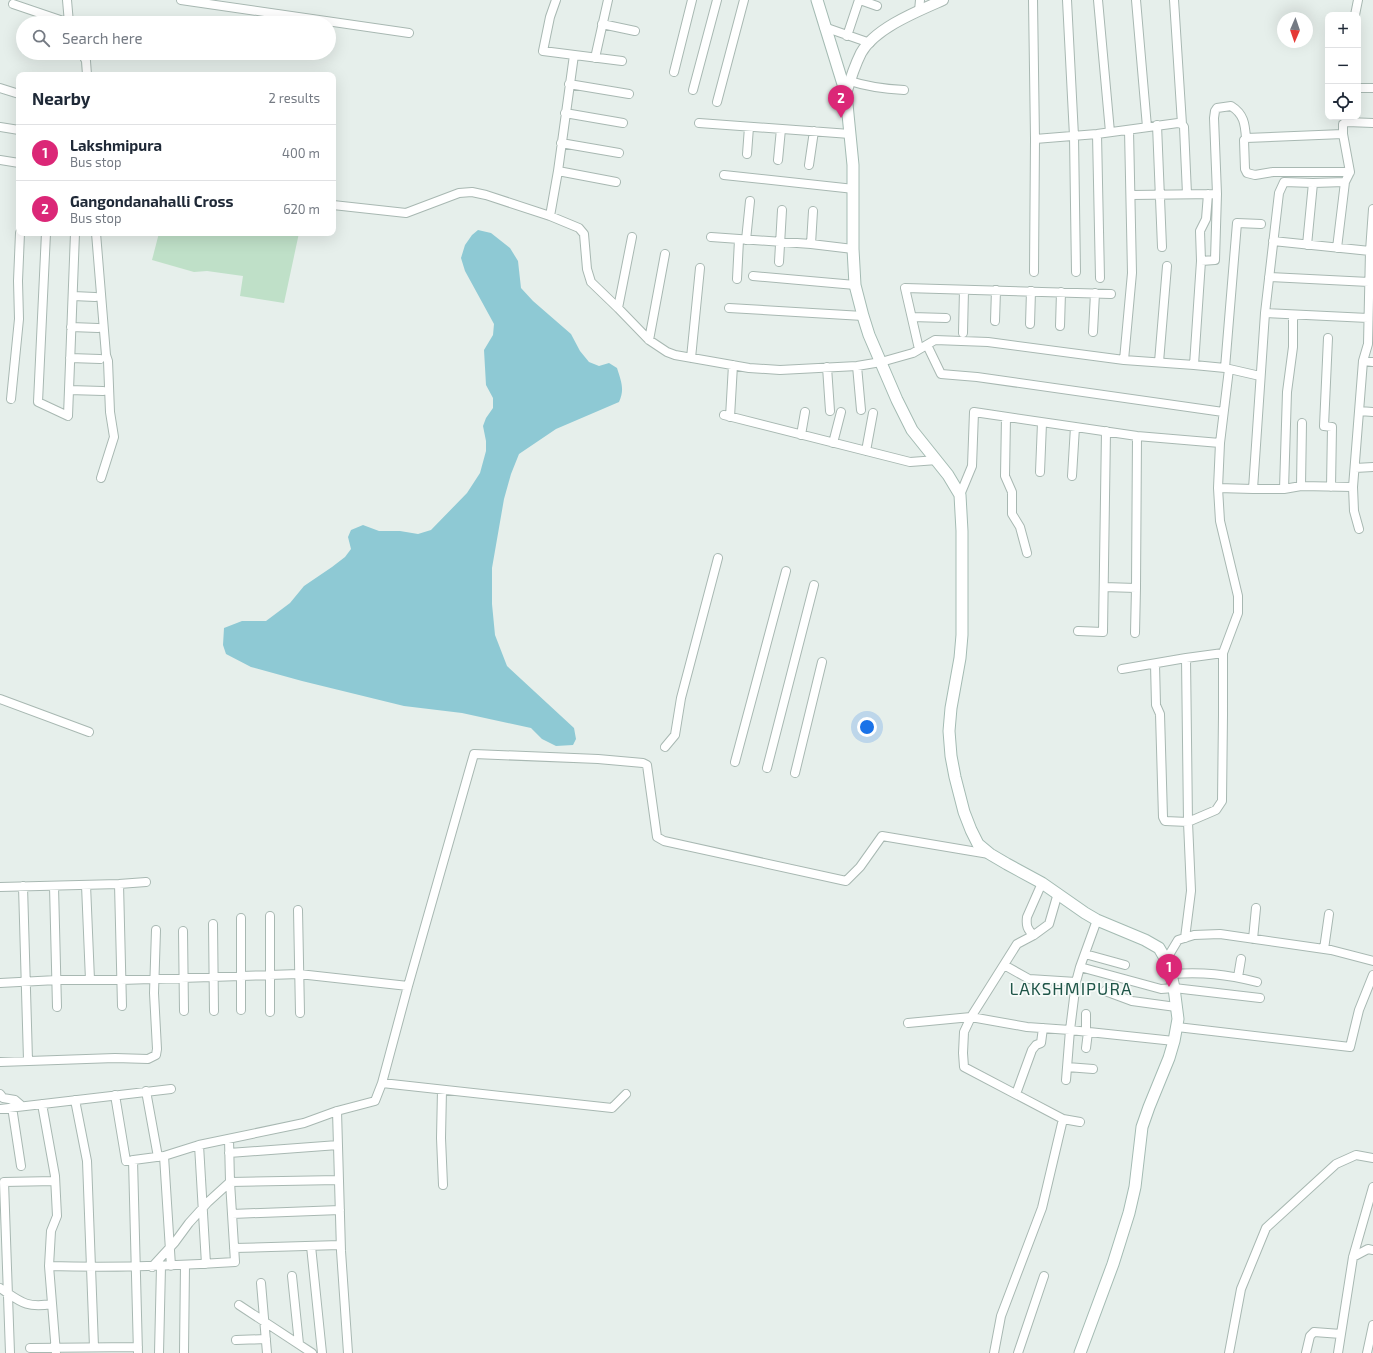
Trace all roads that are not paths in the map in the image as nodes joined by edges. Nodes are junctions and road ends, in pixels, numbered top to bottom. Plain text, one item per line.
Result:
1 (67, 0) edge
2 (181, 0) edge
3 (556, 0) edge
4 (608, 0) edge
5 (692, 0) edge
6 (717, 0) edge
7 (744, 0) edge
8 (817, 0) edge
9 (860, 0) edge
10 (920, 0) edge
11 (943, 0) edge
12 (1033, 0) edge
13 (1067, 0) edge
14 (1098, 0) edge
15 (1136, 0) edge
16 (1174, 0) edge
17 (1358, 0) edge
18 (13, 4) dead end
19 (877, 6) dead end
20 (919, 11) junction
21 (1356, 12) edge
22 (48, 16) edge
23 (68, 16) edge
24 (292, 16) edge
25 (336, 22) edge
26 (602, 24) junction
27 (824, 27) junction
28 (635, 31) dead end
29 (409, 33) dead end
30 (847, 36) junction
31 (870, 43) junction
32 (574, 55) junction
33 (595, 58) junction
34 (86, 60) edge
35 (622, 61) dead end
36 (87, 72) edge
37 (674, 72) dead end
38 (850, 81) junction
39 (569, 84) junction
40 (0, 88) edge
41 (1361, 88) edge
42 (1373, 88) edge
43 (693, 90) dead end
44 (904, 90) dead end
45 (16, 93) edge
46 (629, 94) dead end
47 (846, 94) junction
48 (717, 102) dead end
49 (565, 113) junction
50 (699, 123) dead end
51 (1373, 123) edge
52 (623, 124) dead end
53 (1182, 124) junction
54 (749, 126) junction
55 (1157, 126) junction
56 (0, 127) edge
57 (1146, 127) junction
58 (781, 129) junction
59 (16, 130) edge
60 (1129, 130) junction
61 (814, 132) junction
62 (1110, 132) junction
63 (850, 134) junction
64 (1097, 134) junction
65 (1343, 134) junction
66 (1074, 136) junction
67 (1035, 138) junction
68 (1246, 138) junction
69 (562, 143) junction
70 (619, 153) dead end
71 (747, 154) dead end
72 (0, 160) edge
73 (778, 160) dead end
74 (16, 163) edge
75 (809, 165) dead end
76 (558, 171) junction
77 (1350, 172) junction
78 (724, 176) dead end
79 (616, 182) dead end
80 (1345, 182) junction
81 (1313, 183) junction
82 (854, 189) junction
83 (1160, 194) junction
84 (1187, 194) junction
85 (1208, 194) junction
86 (1217, 194) junction
87 (1131, 195) junction
88 (750, 201) dead end
89 (336, 206) edge
90 (1373, 208) edge
91 (782, 210) dead end
92 (813, 211) dead end
93 (550, 216) junction
94 (1260, 224) dead end
95 (20, 236) edge
96 (46, 236) edge
97 (75, 236) edge
98 (96, 236) edge
99 (632, 237) dead end
100 (711, 237) dead end
101 (743, 240) junction
102 (780, 242) junction
103 (1274, 242) junction
104 (811, 244) junction
105 (1307, 245) junction
106 (1162, 247) dead end
107 (1337, 248) junction
108 (853, 249) junction
109 (1370, 251) junction
110 (665, 254) dead end
111 (1201, 261) junction
112 (780, 262) dead end
113 (1168, 266) dead end
114 (700, 268) dead end
115 (1034, 272) dead end
116 (1076, 272) dead end
117 (753, 276) dead end
118 (1269, 277) junction
119 (1100, 278) dead end
120 (737, 279) dead end
121 (1369, 282) junction
122 (855, 285) junction
123 (964, 290) junction
124 (996, 290) junction
125 (1031, 291) junction
126 (1061, 292) junction
127 (1095, 293) junction
128 (1111, 294) dead end
129 (72, 296) junction
130 (95, 297) dead end
131 (618, 308) junction
132 (729, 308) dead end
133 (1265, 313) junction
134 (1293, 315) junction
135 (863, 316) junction
136 (912, 317) junction
137 (946, 318) dead end
138 (1368, 318) junction
139 (995, 321) dead end
140 (1030, 324) dead end
141 (1060, 326) dead end
142 (71, 327) junction
143 (98, 328) dead end
144 (1093, 332) dead end
145 (963, 333) dead end
146 (1328, 338) dead end
147 (649, 340) junction
148 (927, 345) junction
149 (919, 349) junction
150 (70, 358) junction
151 (691, 358) junction
152 (100, 359) dead end
153 (1124, 360) junction
154 (1363, 361) junction
155 (881, 362) junction
156 (1159, 362) junction
157 (1373, 362) edge
158 (733, 365) junction
159 (1194, 365) junction
160 (857, 366) junction
161 (827, 367) junction
162 (1227, 369) junction
163 (1260, 376) junction
164 (69, 390) junction
165 (103, 391) dead end
166 (11, 398) dead end
167 (861, 410) dead end
168 (830, 411) dead end
169 (1359, 411) junction
170 (806, 412) dead end
171 (841, 412) dead end
172 (1223, 412) junction
173 (1373, 412) edge
174 (873, 413) dead end
175 (1006, 417) junction
176 (1042, 422) junction
177 (1302, 423) dead end
178 (1075, 427) junction
179 (1106, 431) junction
180 (801, 435) junction
181 (1137, 436) junction
182 (833, 443) junction
183 (1220, 443) junction
184 (866, 451) junction
185 (938, 460) junction
186 (1373, 467) edge
187 (1355, 468) junction
188 (1040, 472) dead end
189 (1072, 476) dead end
190 (101, 478) dead end
191 (1301, 486) junction
192 (1331, 487) junction
193 (1353, 487) junction
194 (1218, 488) junction
195 (1253, 489) junction
196 (1284, 489) junction
197 (960, 495) junction
198 (1359, 529) dead end
199 (1027, 553) dead end
200 (718, 558) dead end
201 (786, 571) dead end
202 (814, 585) dead end
203 (1104, 588) junction
204 (1136, 588) junction
205 (1078, 631) dead end
206 (1134, 633) dead end
207 (1223, 653) junction
208 (1186, 658) junction
209 (822, 662) dead end
210 (1155, 664) junction
211 (1122, 669) dead end
212 (0, 699) edge
213 (89, 732) dead end
214 (665, 747) dead end
215 (735, 762) dead end
216 (767, 768) dead end
217 (795, 772) dead end
218 (1188, 822) junction
219 (990, 854) junction
220 (146, 882) dead end
221 (1042, 883) junction
222 (119, 884) junction
223 (86, 885) junction
224 (23, 886) junction
225 (54, 886) junction
226 (0, 887) edge
227 (1058, 894) junction
228 (1256, 908) dead end
229 (298, 910) dead end
230 (1329, 914) dead end
231 (270, 916) dead end
232 (241, 918) dead end
233 (1097, 920) junction
234 (212, 924) dead end
235 (156, 930) dead end
236 (184, 931) dead end
237 (1034, 935) junction
238 (1185, 938) junction
239 (1252, 939) junction
240 (1324, 949) junction
241 (1085, 954) junction
242 (1241, 959) dead end
243 (1166, 960) junction
244 (1373, 961) edge
245 (1004, 965) junction
246 (1125, 965) dead end
247 (1080, 967) junction
248 (299, 974) junction
249 (1171, 974) junction
250 (270, 975) junction
251 (1373, 975) edge
252 (240, 976) junction
253 (213, 977) junction
254 (1238, 977) junction
255 (184, 978) junction
256 (155, 979) junction
257 (57, 980) junction
258 (90, 980) junction
259 (121, 980) junction
260 (26, 982) junction
261 (1076, 982) junction
262 (1257, 982) dead end
263 (0, 983) edge
264 (408, 986) junction
265 (1174, 988) junction
266 (1105, 991) dead end
267 (1260, 998) dead end
268 (122, 1006) dead end
269 (57, 1007) dead end
270 (1176, 1007) junction
271 (241, 1010) dead end
272 (184, 1011) dead end
273 (214, 1011) dead end
274 (270, 1012) dead end
275 (300, 1013) dead end
276 (1086, 1014) dead end
277 (971, 1017) junction
278 (908, 1023) dead end
279 (1177, 1027) junction
280 (1043, 1028) junction
281 (1070, 1030) junction
282 (1087, 1032) junction
283 (1174, 1041) junction
284 (1086, 1048) dead end
285 (28, 1060) junction
286 (0, 1062) edge
287 (1067, 1067) junction
288 (1093, 1069) dead end
289 (1066, 1080) dead end
290 (382, 1083) junction
291 (171, 1089) dead end
292 (442, 1090) junction
293 (146, 1092) junction
294 (0, 1094) edge
295 (626, 1094) dead end
296 (1016, 1094) junction
297 (115, 1095) junction
298 (75, 1100) junction
299 (42, 1104) junction
300 (22, 1106) junction
301 (12, 1107) junction
302 (0, 1109) edge
303 (337, 1111) junction
304 (1063, 1119) junction
305 (1080, 1122) dead end
306 (229, 1139) junction
307 (199, 1145) junction
308 (338, 1145) junction
309 (230, 1153) junction
310 (161, 1156) junction
311 (1373, 1158) edge
312 (133, 1160) junction
313 (20, 1166) dead end
314 (339, 1180) junction
315 (55, 1182) junction
316 (230, 1182) junction
317 (443, 1184) dead end
318 (1373, 1187) edge
319 (203, 1208) junction
320 (340, 1210) junction
321 (232, 1214) junction
322 (340, 1245) junction
323 (311, 1246) junction
324 (170, 1248) junction
325 (234, 1248) junction
326 (1373, 1250) edge
327 (1353, 1257) junction
328 (206, 1264) junction
329 (185, 1265) junction
330 (49, 1266) junction
331 (161, 1266) junction
332 (171, 1266) junction
333 (91, 1267) junction
334 (136, 1267) junction
335 (152, 1267) junction
336 (292, 1276) dead end
337 (1044, 1276) dead end
338 (260, 1283) dead end
339 (0, 1288) edge
340 (8, 1294) junction
341 (52, 1304) junction
342 (239, 1305) dead end
343 (264, 1322) junction
344 (1373, 1325) edge
345 (1341, 1334) junction
346 (266, 1339) junction
347 (236, 1340) dead end
348 (94, 1347) junction
349 (30, 1348) dead end
350 (301, 1348) edge
351 (138, 1350) edge
352 (56, 1351) edge
353 (10, 1353) edge
354 (158, 1353) edge
355 (184, 1353) edge
356 (267, 1353) edge
357 (312, 1353) edge
358 (322, 1353) edge
359 (348, 1353) edge
360 (994, 1353) edge
361 (1018, 1353) edge
362 (1080, 1353) edge
363 (1229, 1353) edge
364 (1306, 1353) edge
365 (1338, 1353) edge
366 (1367, 1353) edge

1 - 23 street
2 - 24 street
3 - 32 street
4 - 26 street
5 - 37 street
6 - 43 street
7 - 48 street
8 - 27 main road
9 - 19 street
9 - 30 street
10 - 20 street
11 - 20 street
12 - 67 street
13 - 66 street
14 - 62 street
15 - 57 street
16 - 53 street
17 - 21 street
18 - 22 street
20 - 31 street
25 - 29 street
26 - 28 street
26 - 33 street
27 - 30 street
27 - 47 main road
30 - 31 street
31 - 38 street
32 - 33 street
32 - 39 street
33 - 35 street
34 - 36 street
38 - 44 street
38 - 47 street
39 - 46 street
39 - 49 street
40 - 45 street
41 - 42 street
47 - 63 main road
49 - 52 street
49 - 69 street
50 - 54 street
51 - 65 street
53 - 55 street
53 - 84 street
54 - 58 street
54 - 71 street
55 - 57 street
55 - 83 street
56 - 59 street
57 - 60 street
58 - 61 street
58 - 73 street
60 - 62 street
60 - 87 street
61 - 63 street
61 - 75 street
62 - 64 street
63 - 82 main road
64 - 66 street
64 - 119 street
65 - 68 street
65 - 77 street
66 - 67 street
66 - 116 street
67 - 115 street
68 - 77 street
68 - 86 street
69 - 70 street
69 - 76 street
72 - 74 street
76 - 79 street
76 - 93 street
77 - 80 street
78 - 82 street
80 - 81 street
80 - 107 street
81 - 103 street
81 - 105 street
82 - 108 main road
83 - 84 street
83 - 87 street
83 - 106 street
84 - 85 street
85 - 86 street
85 - 111 street
86 - 111 street
87 - 153 street
88 - 101 street
89 - 93 street
90 - 109 street
91 - 102 street
92 - 104 street
93 - 131 street
94 - 162 street
95 - 166 street
96 - 164 street
97 - 129 street
98 - 190 street
99 - 131 street
100 - 101 street
101 - 102 street
101 - 120 street
102 - 104 street
102 - 112 street
103 - 105 street
103 - 118 street
104 - 108 street
105 - 107 street
107 - 109 street
108 - 122 main road
109 - 121 street
110 - 147 street
111 - 159 street
113 - 156 street
114 - 151 street
117 - 122 street
118 - 121 street
118 - 133 street
121 - 138 street
122 - 135 main road
123 - 124 street
123 - 136 street
123 - 145 street
124 - 125 street
124 - 139 street
125 - 126 street
125 - 140 street
126 - 127 street
126 - 141 street
127 - 128 street
127 - 144 street
129 - 130 street
129 - 142 street
131 - 147 street
132 - 135 street
133 - 134 street
133 - 163 street
134 - 138 street
134 - 196 street
135 - 155 main road
136 - 137 street
136 - 149 street
138 - 154 street
142 - 143 street
142 - 150 street
146 - 192 street
147 - 151 street
148 - 149 street
148 - 153 street
148 - 172 street
149 - 155 street
150 - 152 street
150 - 164 street
151 - 158 street
153 - 156 street
154 - 157 street
154 - 169 street
155 - 160 street
155 - 185 main road
156 - 159 street
158 - 161 street
158 - 180 street
159 - 162 street
160 - 161 street
160 - 167 street
161 - 168 street
162 - 163 street
162 - 172 street
163 - 195 street
164 - 165 street
169 - 173 street
169 - 187 street
170 - 180 street
171 - 182 street
172 - 183 street
174 - 184 street
175 - 176 street
175 - 197 street
175 - 199 street
176 - 178 street
176 - 188 street
177 - 191 street
178 - 179 street
178 - 189 street
179 - 181 street
179 - 203 street
180 - 182 street
181 - 183 street
181 - 204 street
182 - 184 street
183 - 194 street
184 - 185 street
185 - 197 main road
186 - 187 street
187 - 193 street
191 - 192 street
191 - 196 street
192 - 193 street
193 - 198 street
194 - 195 street
194 - 207 street
195 - 196 street
197 - 219 main road
200 - 214 street
201 - 215 street
202 - 216 street
203 - 204 street
203 - 205 street
204 - 206 street
207 - 208 street
207 - 218 street
208 - 210 street
208 - 218 street
209 - 217 street
210 - 211 street
210 - 218 street
212 - 213 street
218 - 238 street
219 - 221 main road
219 - 264 street
220 - 222 street
221 - 227 main road
221 - 237 street
222 - 223 street
222 - 259 street
223 - 225 street
223 - 258 street
224 - 225 street
224 - 226 street
224 - 260 street
225 - 257 street
227 - 233 main road
227 - 237 street
228 - 239 street
229 - 248 street
230 - 240 street
231 - 250 street
232 - 252 street
233 - 241 street
233 - 243 main road
234 - 253 street
235 - 256 street
236 - 255 street
237 - 245 street
238 - 239 street
238 - 243 street
239 - 240 street
240 - 244 street
241 - 246 street
241 - 247 street
242 - 254 street
243 - 249 main road
245 - 261 street
245 - 277 street
247 - 261 street
247 - 265 street
248 - 250 street
248 - 264 street
248 - 275 street
249 - 254 street
249 - 265 main road
250 - 252 street
250 - 274 street
251 - 279 street
252 - 253 street
252 - 271 street
253 - 255 street
253 - 273 street
254 - 262 street
255 - 256 street
255 - 272 street
256 - 259 street
256 - 285 street
257 - 258 street
257 - 260 street
257 - 269 street
258 - 259 street
259 - 268 street
260 - 263 street
260 - 285 street
261 - 281 street
264 - 290 street
265 - 267 street
265 - 270 main road
266 - 270 street
270 - 279 main road
276 - 282 street
277 - 278 street
277 - 280 street
277 - 296 street
279 - 283 main road
280 - 281 street
280 - 296 street
281 - 282 street
281 - 287 street
282 - 283 street
282 - 284 street
283 - 362 main road
285 - 286 street
287 - 288 street
287 - 289 street
290 - 292 street
290 - 303 street
291 - 293 street
292 - 295 street
292 - 317 street
293 - 297 street
293 - 310 street
294 - 300 street
296 - 304 street
297 - 298 street
297 - 312 street
298 - 299 street
298 - 333 street
299 - 300 street
299 - 315 street
300 - 301 street
301 - 302 street
301 - 313 street
303 - 306 street
303 - 308 street
304 - 305 street
304 - 360 street
306 - 307 street
306 - 309 street
307 - 310 street
307 - 319 street
308 - 309 street
308 - 314 street
309 - 316 street
310 - 312 street
310 - 324 street
311 - 363 street
312 - 334 street
314 - 316 street
314 - 320 street
315 - 330 street
315 - 340 street
316 - 319 street
316 - 321 street
318 - 327 street
319 - 324 street
319 - 328 street
320 - 321 street
320 - 322 street
321 - 325 street
322 - 323 street
322 - 359 street
323 - 325 street
323 - 358 street
324 - 332 street
324 - 335 street
325 - 328 street
326 - 327 street
327 - 345 street
328 - 329 street
329 - 332 street
329 - 355 street
330 - 333 street
330 - 341 street
331 - 332 street
331 - 335 street
331 - 354 street
333 - 334 street
333 - 348 street
334 - 335 street
334 - 351 street
336 - 350 street
337 - 361 street
338 - 343 street
339 - 340 street
340 - 341 street
340 - 353 street
341 - 352 street
342 - 343 street
343 - 346 street
343 - 350 street
344 - 366 street
345 - 364 street
345 - 365 street
346 - 347 street
346 - 356 street
348 - 351 street
348 - 352 street
349 - 352 street
350 - 357 street

